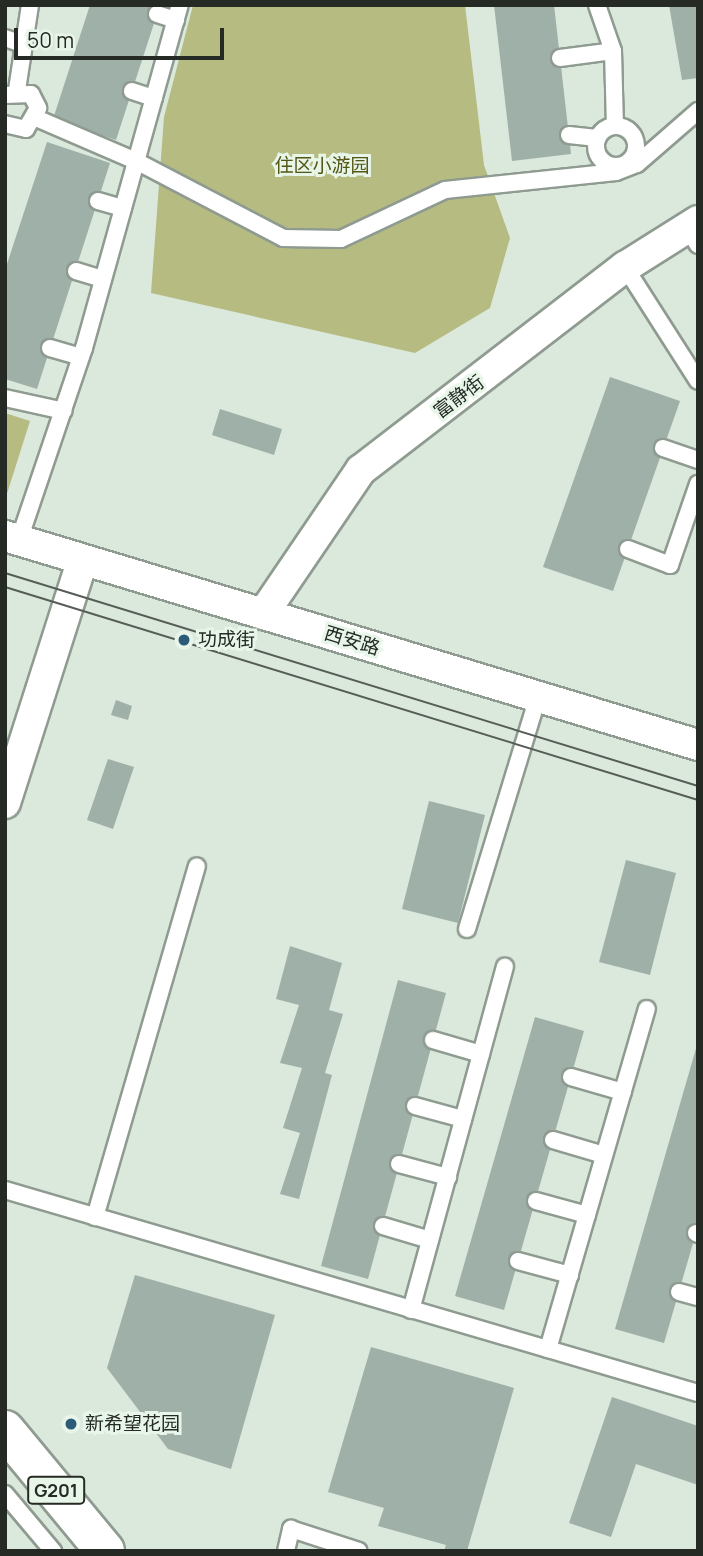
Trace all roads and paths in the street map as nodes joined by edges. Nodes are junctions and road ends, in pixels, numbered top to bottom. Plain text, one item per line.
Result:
1 (30, 5) edge
2 (597, 5) edge
3 (178, 13) edge
4 (157, 14) dead end
5 (5, 38) edge
6 (22, 44) junction
7 (613, 51) junction
8 (560, 58) dead end
9 (132, 91) dead end
10 (11, 93) edge
11 (154, 98) junction
12 (698, 111) edge
13 (36, 118) junction
14 (615, 126) junction
15 (7, 131) edge
16 (569, 135) dead end
17 (597, 138) junction
18 (136, 161) junction
19 (98, 201) dead end
20 (123, 208) junction
21 (694, 231) edge
22 (625, 267) junction
23 (76, 271) dead end
24 (103, 279) junction
25 (50, 348) dead end
26 (81, 357) junction
27 (698, 381) edge
28 (5, 398) edge
29 (64, 411) junction
30 (663, 448) dead end
31 (698, 460) edge
32 (698, 484) edge
33 (12, 538) edge
34 (628, 549) dead end
35 (82, 561) junction
36 (263, 614) junction
37 (538, 697) junction
38 (698, 746) edge
39 (5, 803) edge
40 (197, 867) dead end
41 (467, 929) dead end
42 (505, 967) dead end
43 (646, 1009) dead end
44 (433, 1041) dead end
45 (481, 1054) junction
46 (571, 1077) dead end
47 (623, 1092) junction
48 (415, 1106) dead end
49 (463, 1119) junction
50 (553, 1140) dead end
51 (604, 1155) junction
52 (399, 1164) dead end
53 (448, 1177) junction
54 (5, 1189) edge
55 (536, 1201) dead end
56 (587, 1215) junction
57 (95, 1217) junction
58 (383, 1226) dead end
59 (430, 1240) junction
60 (518, 1261) dead end
61 (569, 1275) junction
62 (679, 1292) dead end
63 (698, 1297) edge
64 (411, 1310) junction
65 (548, 1349) junction
66 (698, 1393) edge
67 (5, 1430) edge
68 (5, 1493) edge
69 (52, 1551) edge
70 (105, 1551) edge
71 (286, 1551) edge
72 (359, 1551) edge

1 - 6 lane
2 - 7 lane
3 - 4 lane
3 - 11 lane
5 - 6 lane
6 - 10 lane
7 - 8 lane
7 - 14 lane
9 - 11 lane
10 - 13 lane
11 - 18 lane
12 - 18 lane
13 - 15 lane
13 - 18 lane
14 - 17 lane
14 - 17 lane
16 - 17 lane
18 - 20 lane
19 - 20 lane
20 - 24 lane
21 - 22 street, 富静街
22 - 27 lane
22 - 36 street, 富静街
23 - 24 lane
24 - 26 lane
25 - 26 lane
26 - 29 lane
28 - 29 lane
29 - 33 lane
30 - 31 lane
32 - 34 lane
33 - 35 street, 西安路
35 - 36 street, 西安路
35 - 39 street
36 - 37 street, 西安路
37 - 38 street, 西安路
37 - 41 lane
40 - 57 lane
42 - 45 lane
43 - 47 lane
44 - 45 lane
45 - 49 lane
46 - 47 lane
47 - 51 lane
48 - 49 lane
49 - 53 lane
50 - 51 lane
51 - 56 lane
52 - 53 lane
53 - 59 lane
54 - 57 lane
55 - 56 lane
56 - 61 lane
57 - 64 lane
58 - 59 lane
59 - 64 lane
60 - 61 lane
61 - 65 lane
62 - 63 lane
64 - 65 lane
65 - 66 lane
67 - 70 highway, G201
68 - 69 lane
71 - 72 lane

